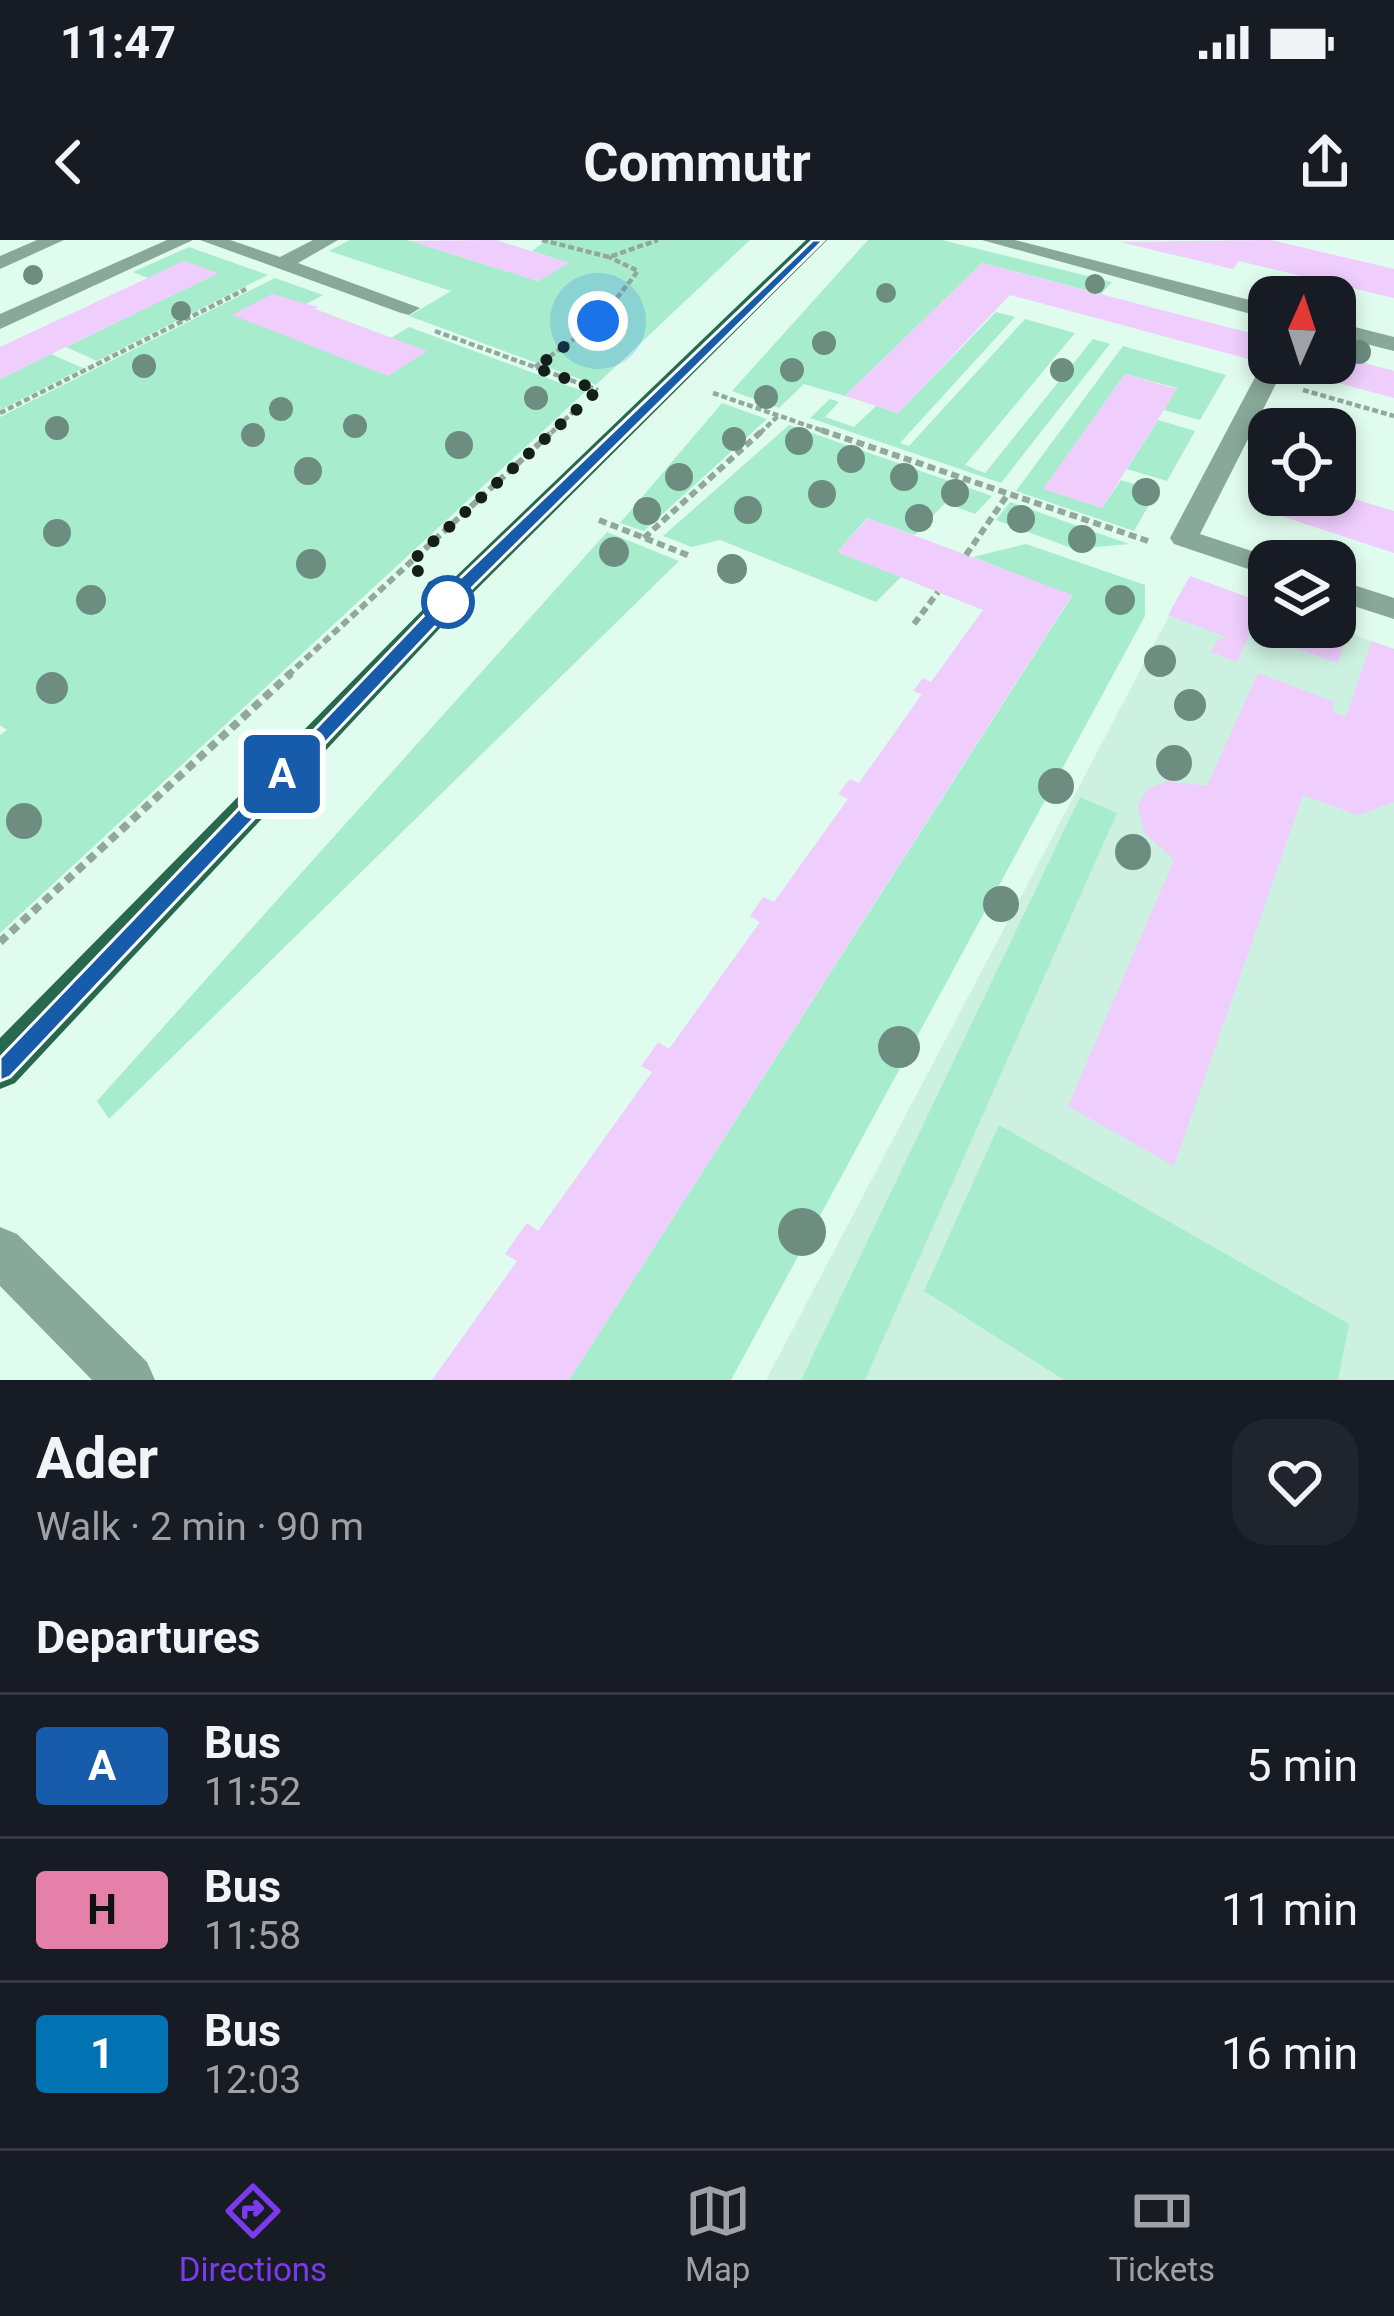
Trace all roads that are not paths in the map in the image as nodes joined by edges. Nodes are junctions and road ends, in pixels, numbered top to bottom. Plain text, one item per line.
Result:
1 (54, 240) edge
2 (184, 240) edge
3 (210, 240) edge
4 (328, 240) edge
5 (817, 240) edge
6 (992, 240) edge
7 (0, 263) edge
8 (281, 264) junction
9 (1248, 307) edge
10 (409, 308) dead end
11 (0, 322) edge
12 (1356, 334) edge
13 (1394, 344) edge
14 (1263, 384) edge
15 (1248, 560) edge
16 (1356, 596) edge
17 (1394, 609) edge
18 (0, 1068) edge
19 (0, 1251) edge
20 (129, 1380) edge

1 - 7 street
2 - 11 street
3 - 8 street
4 - 8 street
5 - 18 main road
6 - 9 street
8 - 10 street
12 - 13 street
14 - 15 street
16 - 17 street
19 - 20 street

